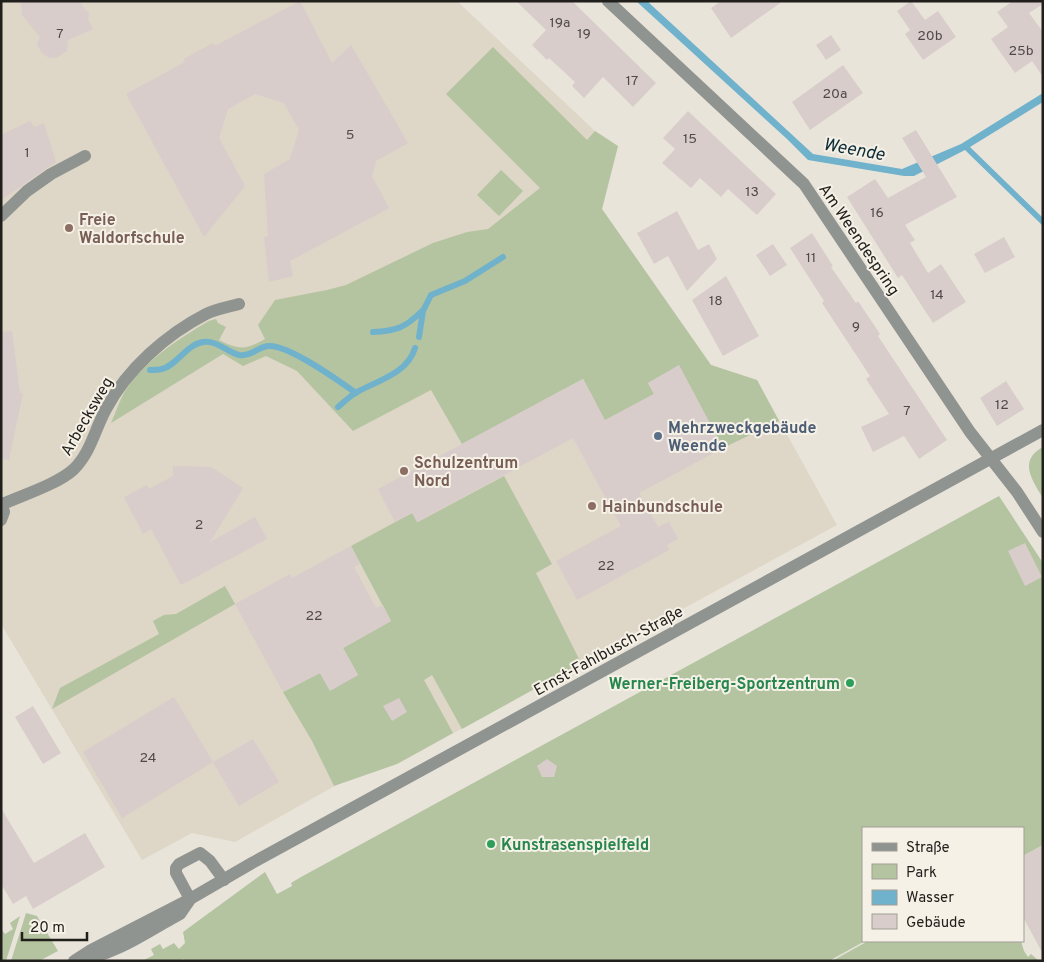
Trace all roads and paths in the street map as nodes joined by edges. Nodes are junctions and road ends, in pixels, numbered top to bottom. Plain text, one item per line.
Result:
1 (608, 1) edge
2 (85, 156) dead end
3 (1, 216) edge
4 (239, 304) dead end
5 (1043, 430) edge
6 (991, 459) junction
7 (2, 504) edge
8 (1, 520) edge
9 (1043, 532) edge
10 (224, 880) junction
11 (190, 899) junction
12 (74, 961) edge

1 - 6 street, Am Weendespring
2 - 3 street
4 - 7 street, Arbecksweg
5 - 6 street, Ernst-Fahlbusch-Straße
6 - 9 street, Am Weendespring
6 - 10 street, Ernst-Fahlbusch-Straße
7 - 8 street, Arbecksweg
10 - 11 street, Ernst-Fahlbusch-Straße
10 - 11 street
11 - 12 street, Ernst-Fahlbusch-Straße

